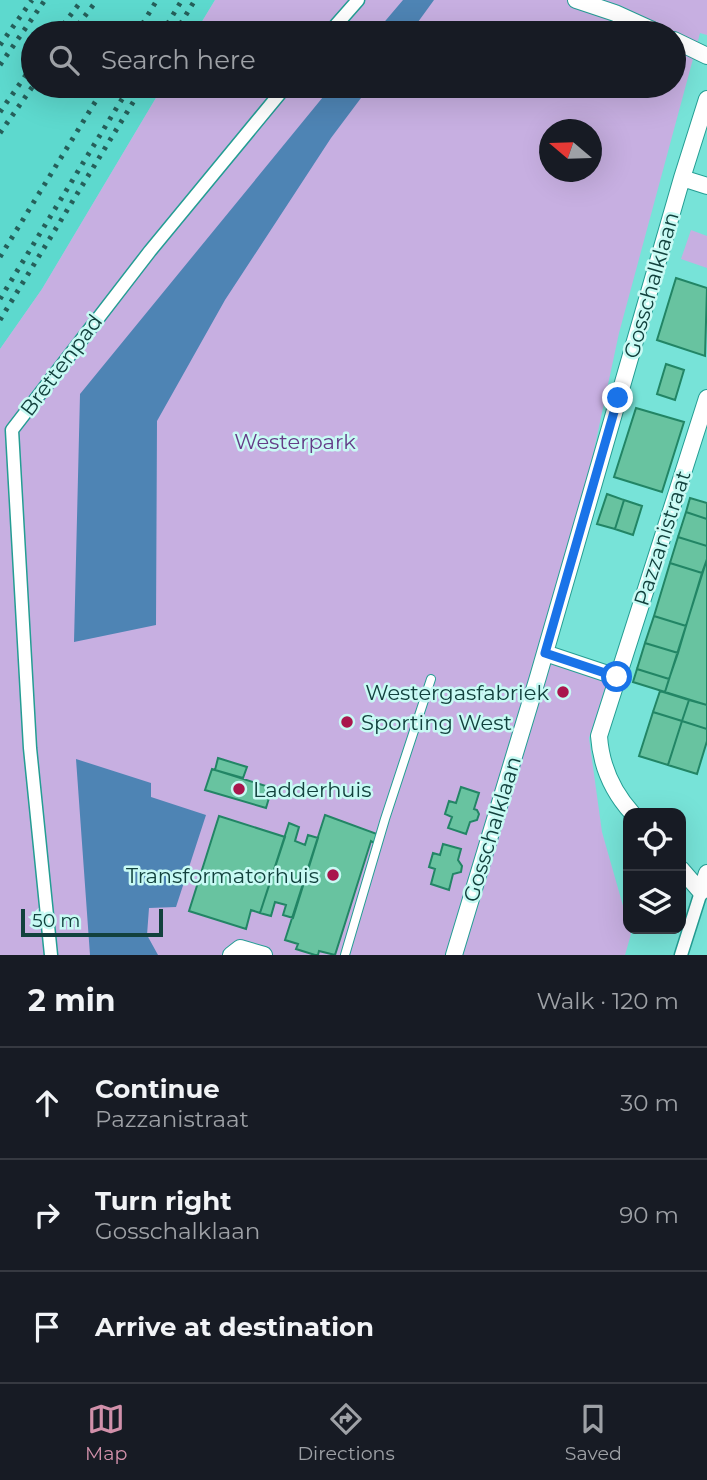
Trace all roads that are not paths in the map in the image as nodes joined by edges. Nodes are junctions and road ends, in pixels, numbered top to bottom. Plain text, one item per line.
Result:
1 (358, 0) edge
2 (576, 0) edge
3 (340, 21) edge
4 (633, 21) edge
5 (686, 46) edge
6 (707, 56) edge
7 (276, 98) edge
8 (706, 103) edge
9 (681, 178) junction
10 (707, 186) edge
11 (707, 398) edge
12 (545, 653) junction
13 (617, 677) junction
14 (431, 679) dead end
15 (628, 808) edge
16 (683, 871) edge
17 (707, 873) edge
18 (701, 892) junction
19 (51, 955) edge
20 (231, 955) edge
21 (264, 955) edge
22 (345, 955) edge
23 (453, 955) edge
24 (681, 955) edge

1 - 3 street
2 - 4 street
5 - 6 street
7 - 19 street, Brettenpad
8 - 9 street, Gosschalklaan
9 - 10 street
9 - 12 street, Gosschalklaan
11 - 13 street, Pazzanistraat
12 - 13 street
12 - 23 street, Gosschalklaan
13 - 15 street, Pazzanistraat
14 - 22 lane
16 - 18 street
17 - 18 street
18 - 24 street
20 - 21 street

